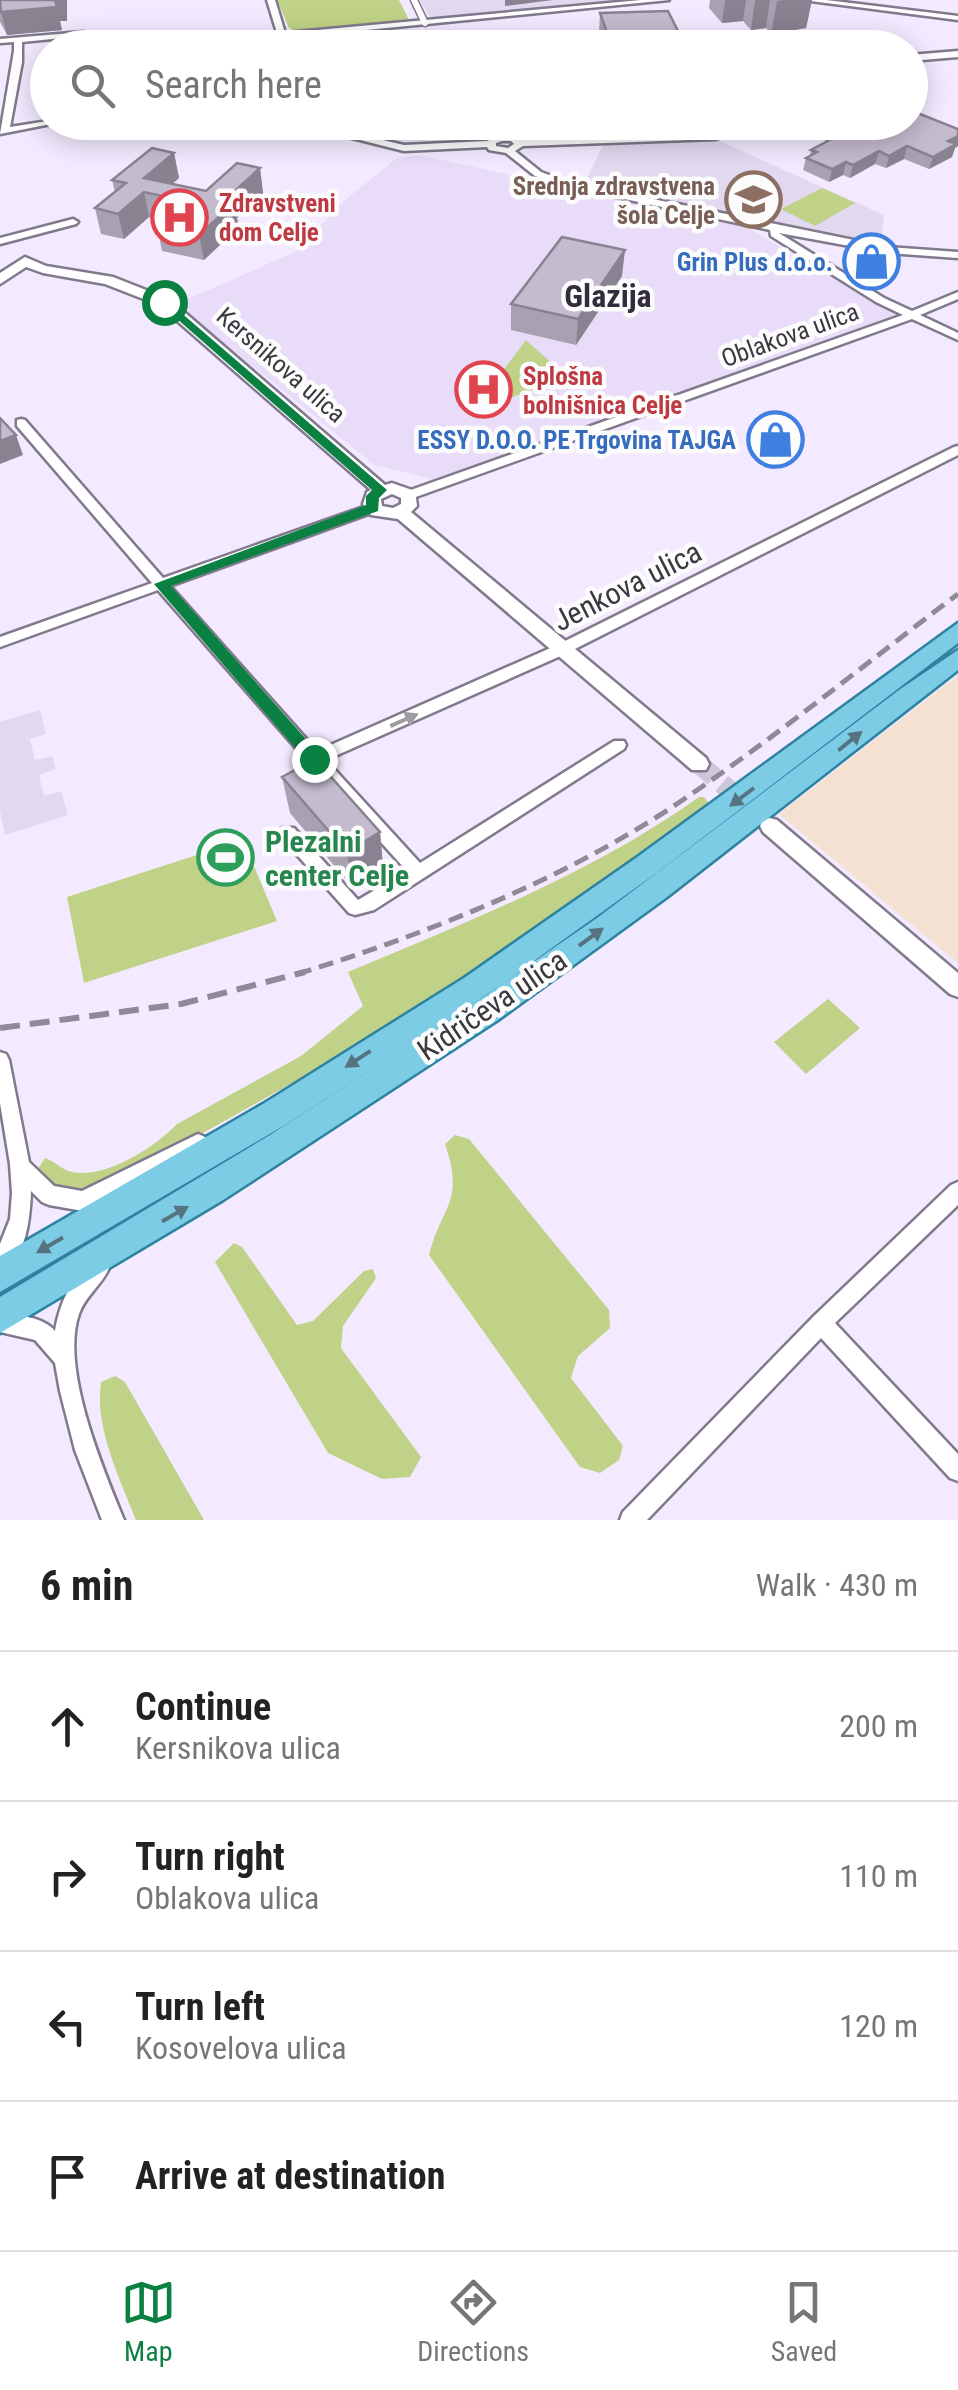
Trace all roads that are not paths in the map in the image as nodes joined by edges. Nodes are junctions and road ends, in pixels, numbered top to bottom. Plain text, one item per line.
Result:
1 (270, 0) edge
2 (414, 0) edge
3 (665, 0) edge
4 (807, 0) edge
5 (958, 18) edge
6 (425, 23) junction
7 (280, 30) edge
8 (348, 30) edge
9 (30, 38) edge
10 (18, 39) junction
11 (0, 41) edge
12 (958, 54) edge
13 (928, 56) edge
14 (30, 126) edge
15 (3, 131) edge
16 (370, 140) edge
17 (501, 140) edge
18 (511, 140) edge
19 (603, 140) edge
20 (519, 143) junction
21 (490, 144) junction
22 (508, 151) junction
23 (73, 222) dead end
24 (775, 228) junction
25 (0, 242) edge
26 (958, 254) edge
27 (25, 260) junction
28 (0, 280) edge
29 (958, 296) edge
30 (909, 316) junction
31 (958, 336) edge
32 (21, 423) dead end
33 (958, 450) edge
34 (381, 490) junction
35 (405, 504) junction
36 (373, 508) junction
37 (161, 584) junction
38 (958, 631) edge
39 (0, 642) edge
40 (560, 650) junction
41 (958, 658) edge
42 (619, 745) dead end
43 (314, 759) junction
44 (699, 764) tunnel mouth
45 (770, 826) dead end
46 (288, 833) dead end
47 (418, 872) junction
48 (958, 986) edge
49 (0, 1060) edge
50 (282, 1109) junction
51 (20, 1166) junction
52 (958, 1192) edge
53 (138, 1236) junction
54 (0, 1262) edge
55 (0, 1275) edge
56 (0, 1319) edge
57 (821, 1323) junction
58 (64, 1358) junction
59 (958, 1470) edge
60 (114, 1520) edge
61 (631, 1520) edge

1 - 7 street
2 - 6 street
3 - 6 street
4 - 5 street
6 - 8 street
9 - 10 street
10 - 11 street
10 - 15 street
12 - 13 street
14 - 15 street
16 - 21 street
17 - 21 street
18 - 20 street
19 - 20 street
20 - 22 street
21 - 22 street
22 - 24 street
23 - 25 street
24 - 26 street
24 - 30 street
25 - 27 street
27 - 28 street
27 - 34 street, Kersnikova ulica
29 - 30 street, Oblakova ulica
30 - 31 street
30 - 35 street, Oblakova ulica
32 - 37 street
33 - 40 street, Jenkova ulica
34 - 35 street
34 - 36 street
35 - 36 street
35 - 40 street
36 - 37 street
37 - 39 street
37 - 43 street
38 -> 50 main road, Kidričeva ulica
43 -> 40 street, Jenkova ulica
40 - 44 street
53 -> 41 main road, Kidričeva ulica
42 - 47 street
43 - 47 street
45 - 48 street
46 - 47 street
49 - 51 street
50 - 51 street
50 -> 55 main road, Kidričeva ulica
51 - 54 street
52 - 57 street
53 - 56 main road, Kidričeva ulica
53 - 58 street
56 - 58 street
57 - 59 street
57 - 61 street
58 - 60 street

